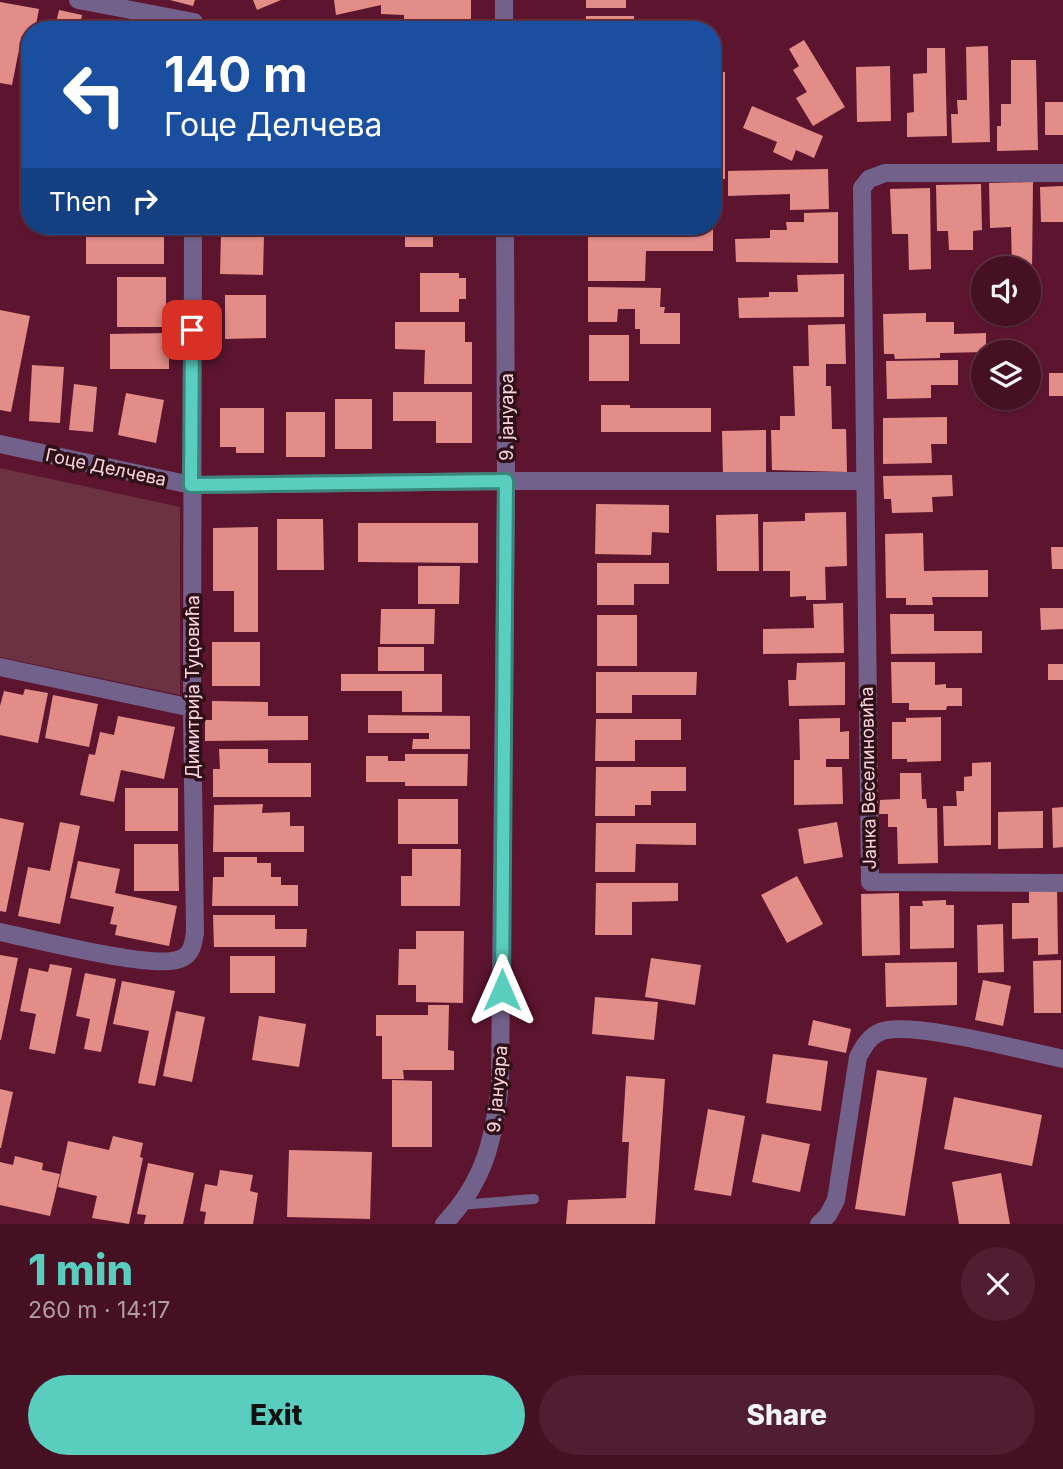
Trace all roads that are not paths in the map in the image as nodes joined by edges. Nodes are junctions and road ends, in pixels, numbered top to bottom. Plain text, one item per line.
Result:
1 (78, 0) edge
2 (504, 0) edge
3 (189, 21) edge
4 (504, 21) edge
5 (1063, 173) edge
6 (192, 235) edge
7 (505, 235) edge
8 (0, 444) edge
9 (506, 481) junction
10 (865, 481) junction
11 (191, 485) junction
12 (0, 667) edge
13 (192, 708) junction
14 (1063, 883) edge
15 (0, 932) edge
16 (1063, 1059) edge
17 (534, 1199) dead end
18 (460, 1205) junction
19 (444, 1224) edge
20 (819, 1224) edge

1 - 3 street
2 - 4 street
5 - 10 street, Јанка Веселиновића
6 - 11 street, Димитрија Туцовића
7 - 9 street, 9. јануара
8 - 11 street, Гоце Делчева
9 - 10 street
9 - 11 street, Гоце Делчева
9 - 18 street, 9. јануара
10 - 14 street, Јанка Веселиновића
11 - 13 street, Димитрија Туцовића
12 - 13 street
13 - 15 street, Димитрија Туцовића
16 - 20 street
17 - 18 lane
18 - 19 street, 9. јануара

